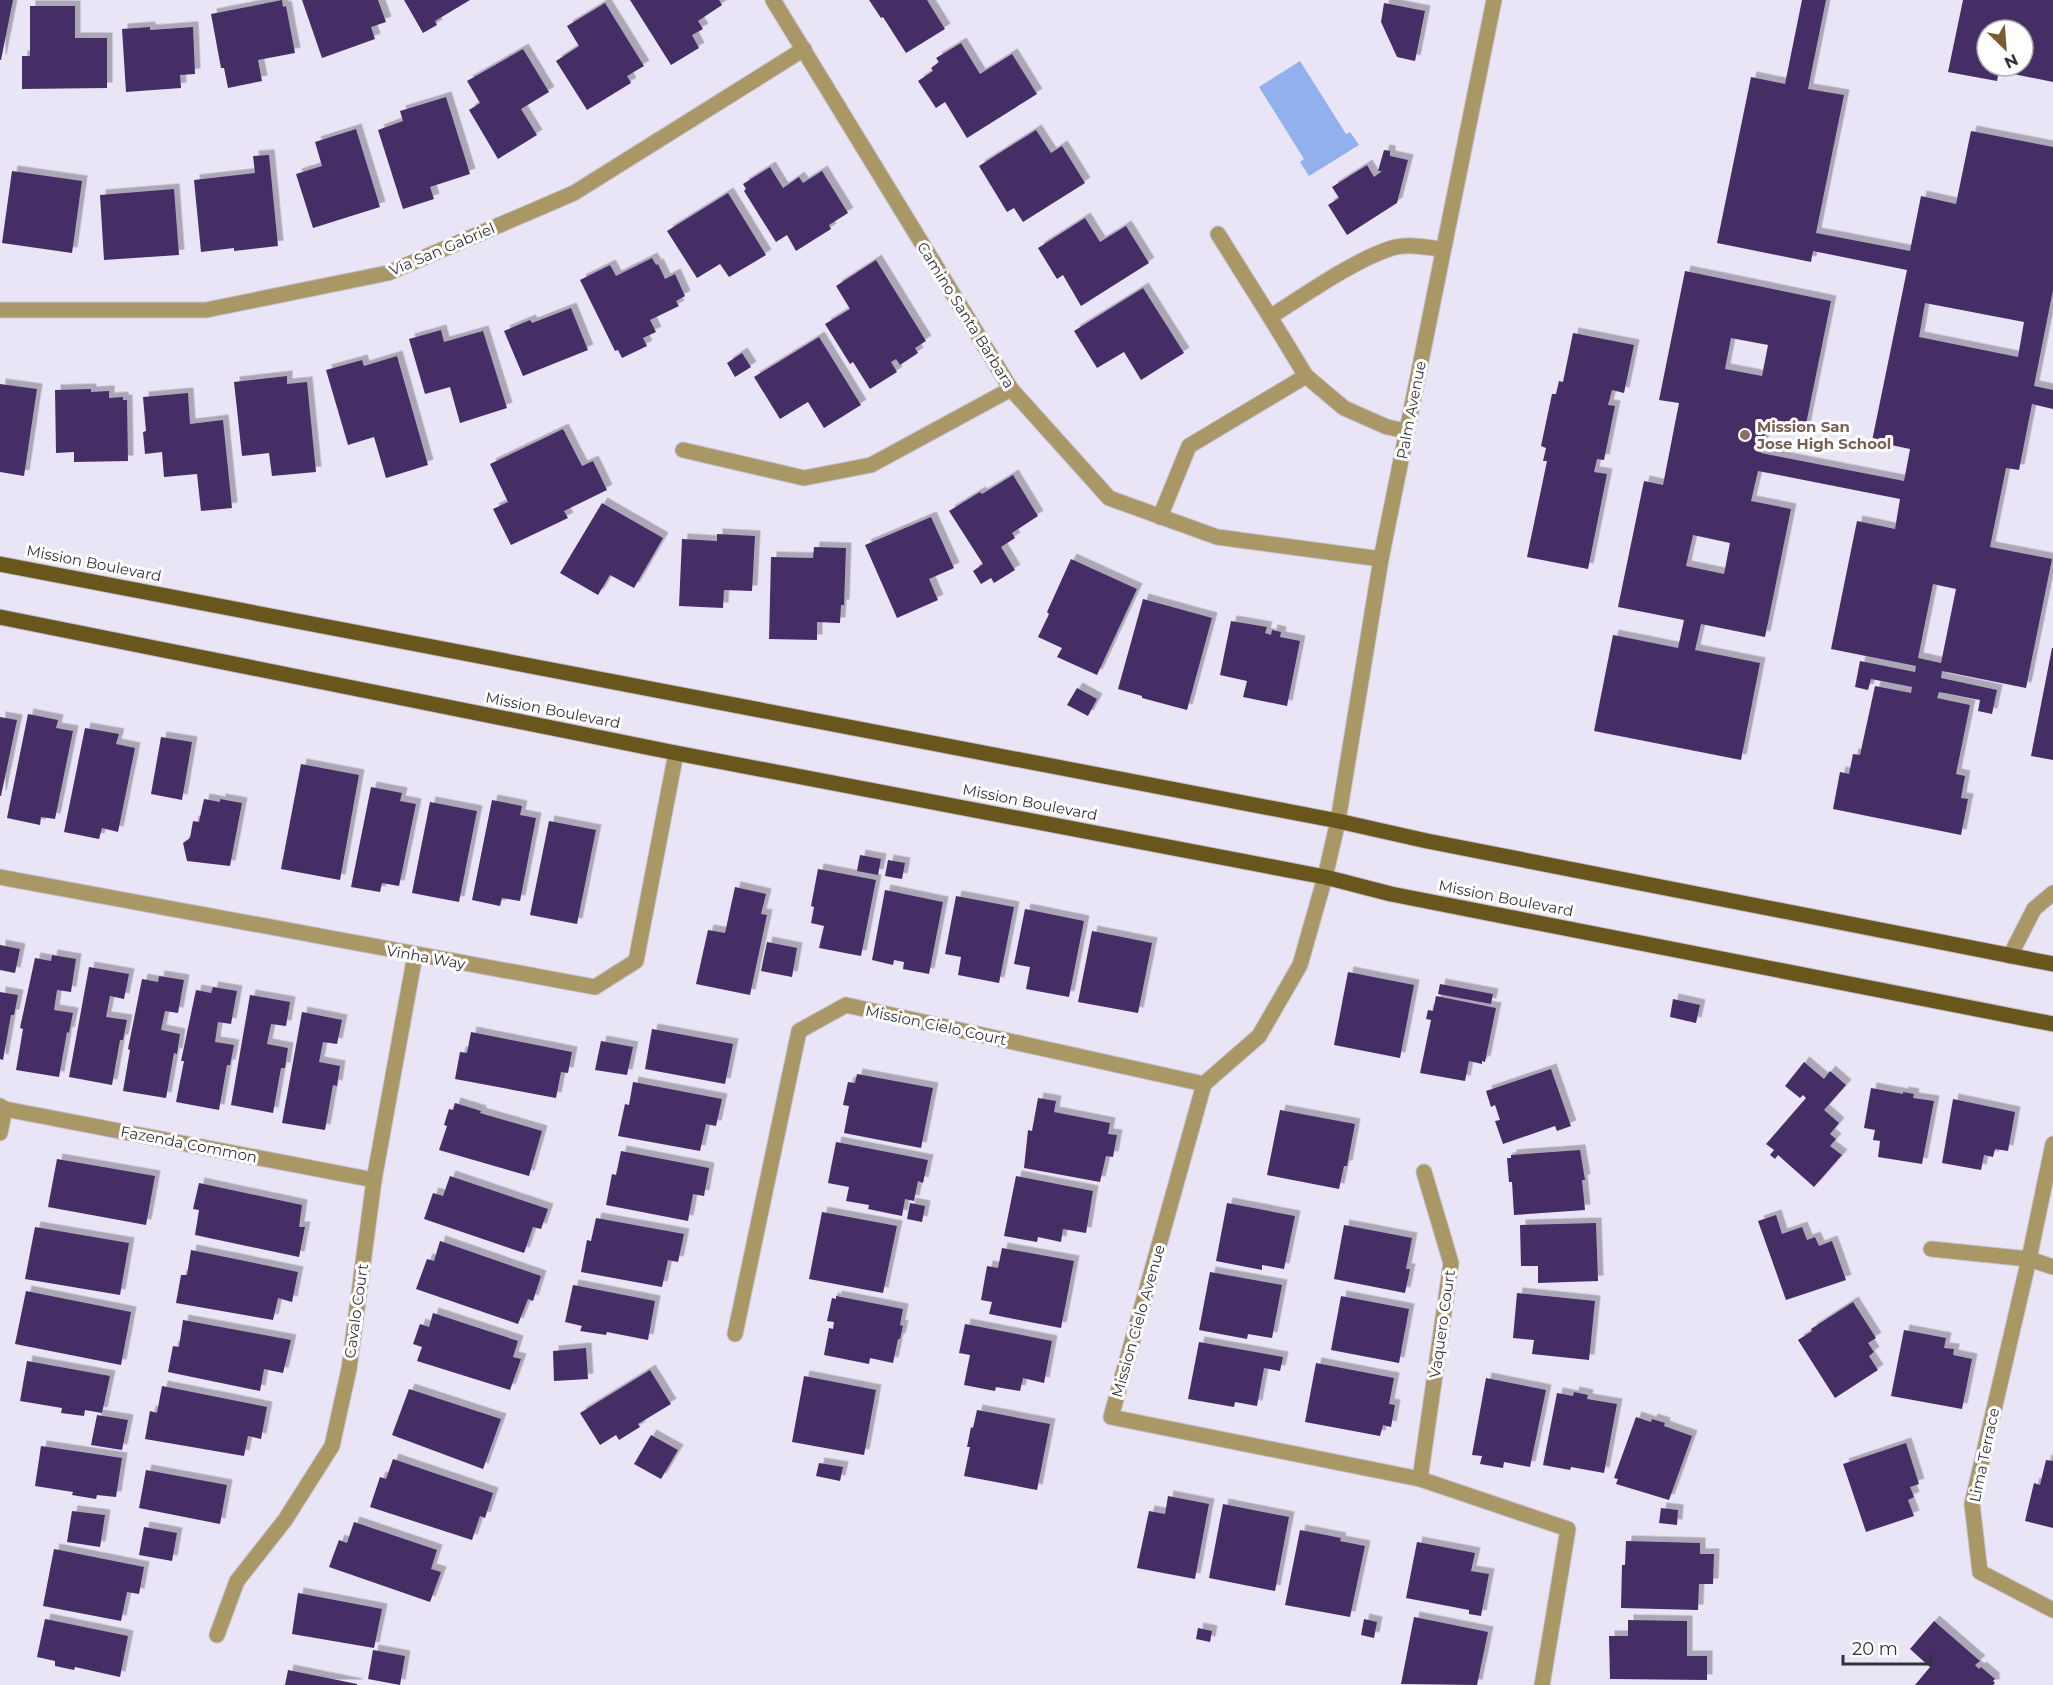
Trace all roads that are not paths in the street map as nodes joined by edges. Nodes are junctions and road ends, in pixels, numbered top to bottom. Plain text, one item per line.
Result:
1 (774, 0) edge
2 (1494, 0) edge
3 (804, 49) junction
4 (1218, 234) dead end
5 (1443, 249) junction
6 (0, 310) edge
7 (1270, 317) junction
8 (1306, 376) junction
9 (1011, 389) junction
10 (1407, 431) junction
11 (683, 450) dead end
12 (1160, 517) junction
13 (1381, 558) junction
14 (0, 564) edge
15 (0, 617) edge
16 (676, 753) junction
17 (1338, 821) junction
18 (0, 877) edge
19 (1325, 877) junction
20 (2053, 892) edge
21 (415, 955) junction
22 (2010, 956) junction
23 (2053, 964) edge
24 (2053, 1023) edge
25 (1204, 1084) junction
26 (2, 1108) edge
27 (0, 1133) edge
28 (2053, 1144) edge
29 (1424, 1172) dead end
30 (374, 1180) junction
31 (1931, 1249) dead end
32 (2029, 1259) junction
33 (2053, 1267) edge
34 (735, 1334) dead end
35 (1420, 1479) junction
36 (2053, 1610) edge
37 (216, 1635) dead end
38 (1542, 1685) edge

1 - 3 street, Camino Santa Barbara
2 - 5 street, Palm Avenue
3 - 6 street, Via San Gabriel
3 - 9 street, Camino Santa Barbara
4 - 7 street
5 - 7 street
5 - 10 street, Palm Avenue
7 - 8 street
8 - 10 street
8 - 12 street
9 - 11 street
9 - 12 street, Camino Santa Barbara
10 - 13 street, Palm Avenue
12 - 13 street, Camino Santa Barbara
13 - 17 street, Palm Avenue
14 - 17 main road, Mission Boulevard
15 - 16 main road, Mission Boulevard
16 - 19 main road, Mission Boulevard
16 - 21 street, Vinha Way
17 - 19 street
17 - 22 main road, Mission Boulevard
18 - 21 street, Vinha Way
19 - 24 main road, Mission Boulevard
19 - 25 street
20 - 22 street
21 - 30 street, Cavalo Court
22 - 23 main road, Mission Boulevard
25 - 34 street, Mission Cielo Court
25 - 35 street, Mission Cielo Avenue
26 - 27 street
26 - 30 street, Fazenda Common
28 - 32 street, Lima Terrace
29 - 35 street, Vaquero Court
30 - 37 street, Cavalo Court
31 - 32 street
32 - 33 street
32 - 36 street, Lima Terrace
35 - 38 street, Mission Cielo Avenue

